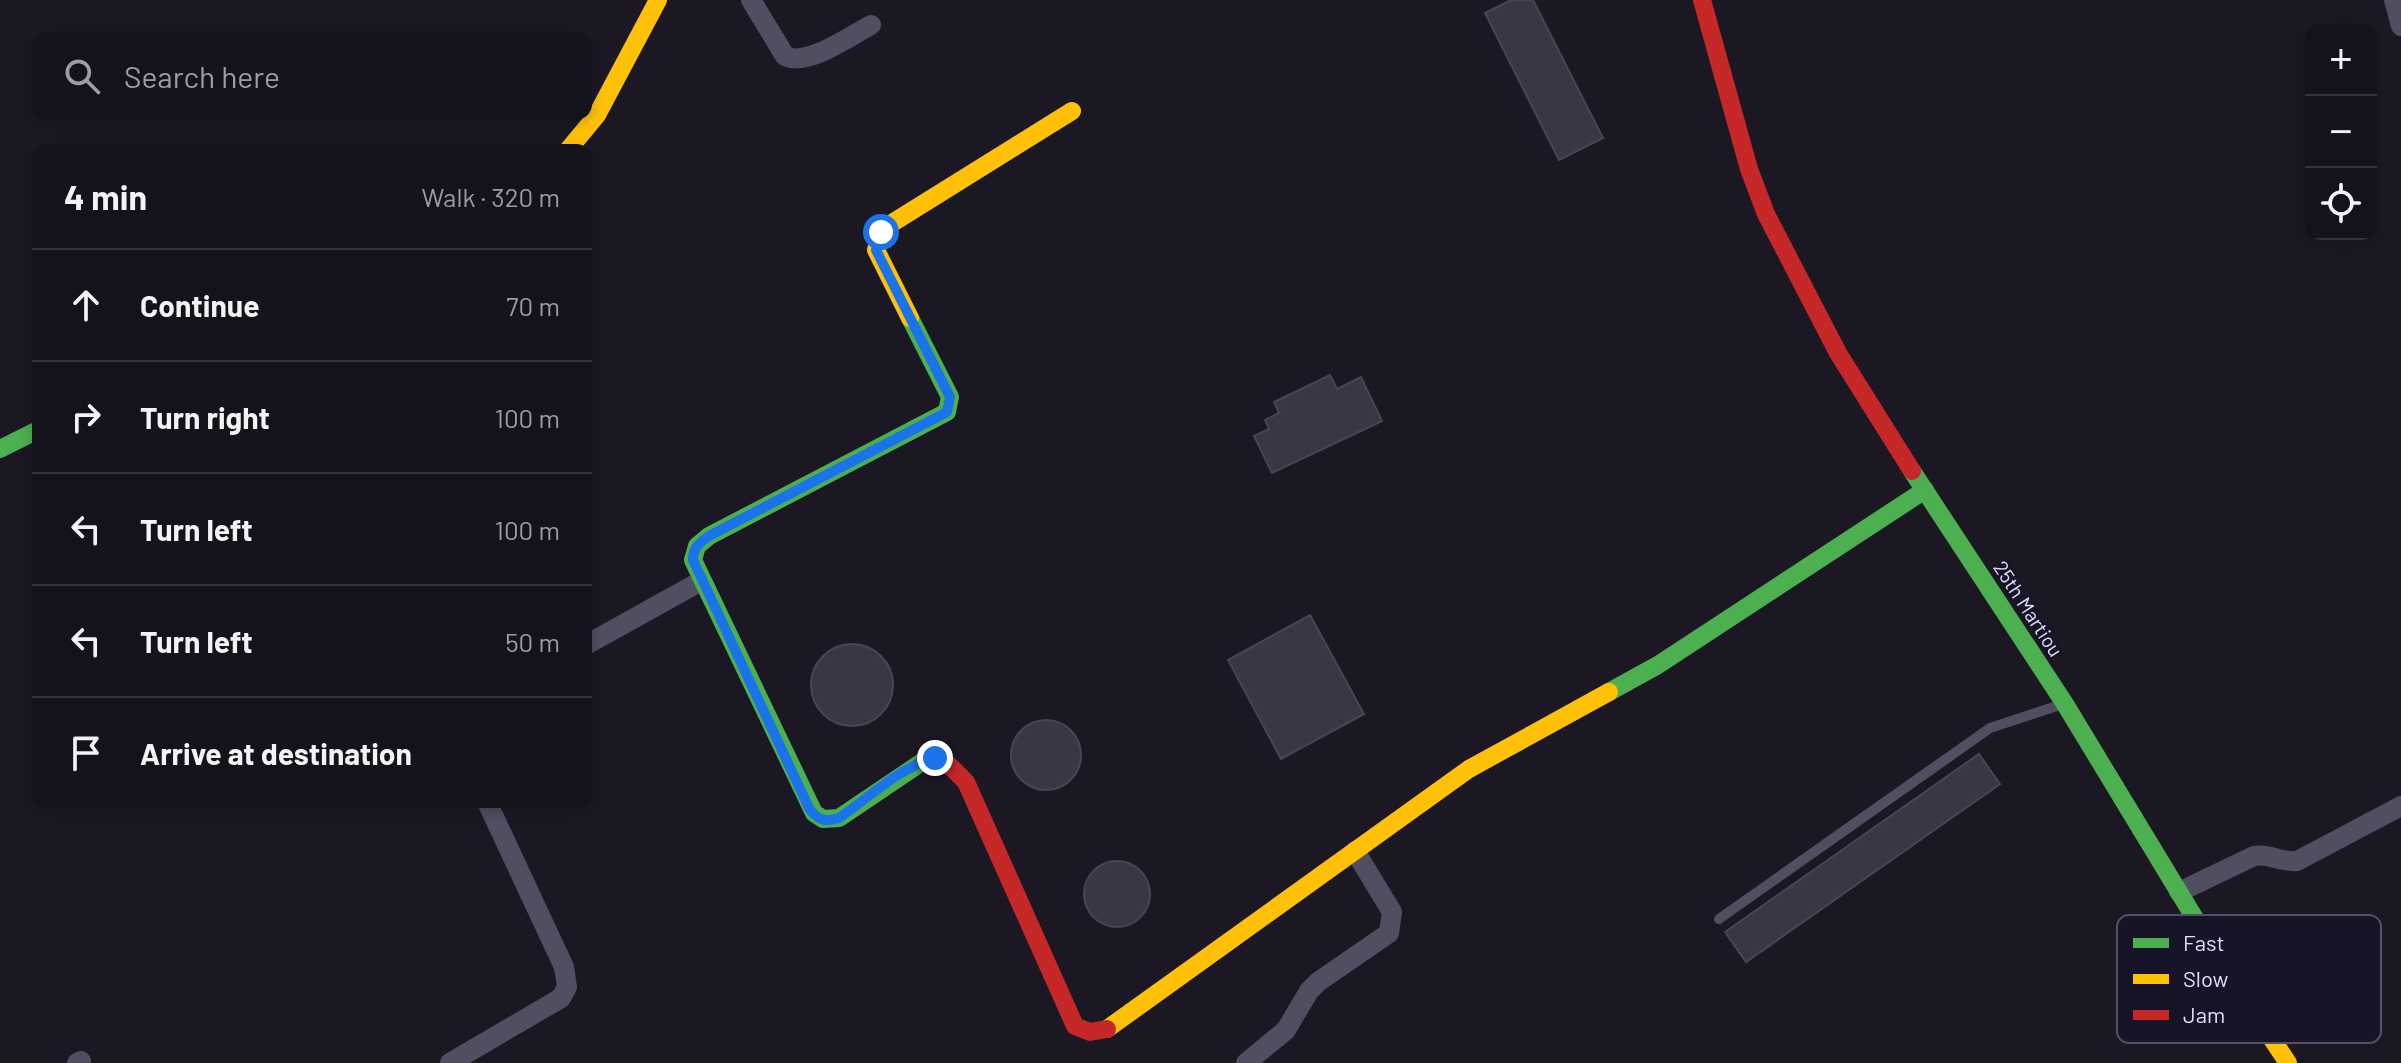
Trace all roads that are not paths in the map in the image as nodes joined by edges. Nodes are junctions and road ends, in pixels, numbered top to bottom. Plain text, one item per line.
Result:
1 (658, 0) edge
2 (751, 0) edge
3 (1702, 0) edge
4 (2394, 0) edge
5 (871, 25) dead end
6 (2401, 26) edge
7 (1072, 111) dead end
8 (573, 144) edge
9 (32, 433) edge
10 (0, 449) edge
11 (1925, 490) junction
12 (701, 581) junction
13 (592, 642) edge
14 (2065, 704) junction
15 (2401, 806) edge
16 (490, 808) edge
17 (1355, 851) junction
18 (2179, 892) junction
19 (2193, 915) edge
20 (1719, 919) dead end
21 (2275, 1043) edge
22 (450, 1063) edge
23 (1246, 1063) edge
24 (2288, 1063) edge

1 - 8 street
2 - 5 street
3 - 11 street, 25th Martiou
4 - 6 street
7 - 12 street
9 - 10 street
11 - 14 street, 25th Martiou
11 - 17 street
12 - 13 street
12 - 17 street
14 - 18 street, 25th Martiou
14 - 20 lane
15 - 18 street
16 - 22 street
17 - 23 street
18 - 19 street, 25th Martiou
21 - 24 street, 25th Martiou

